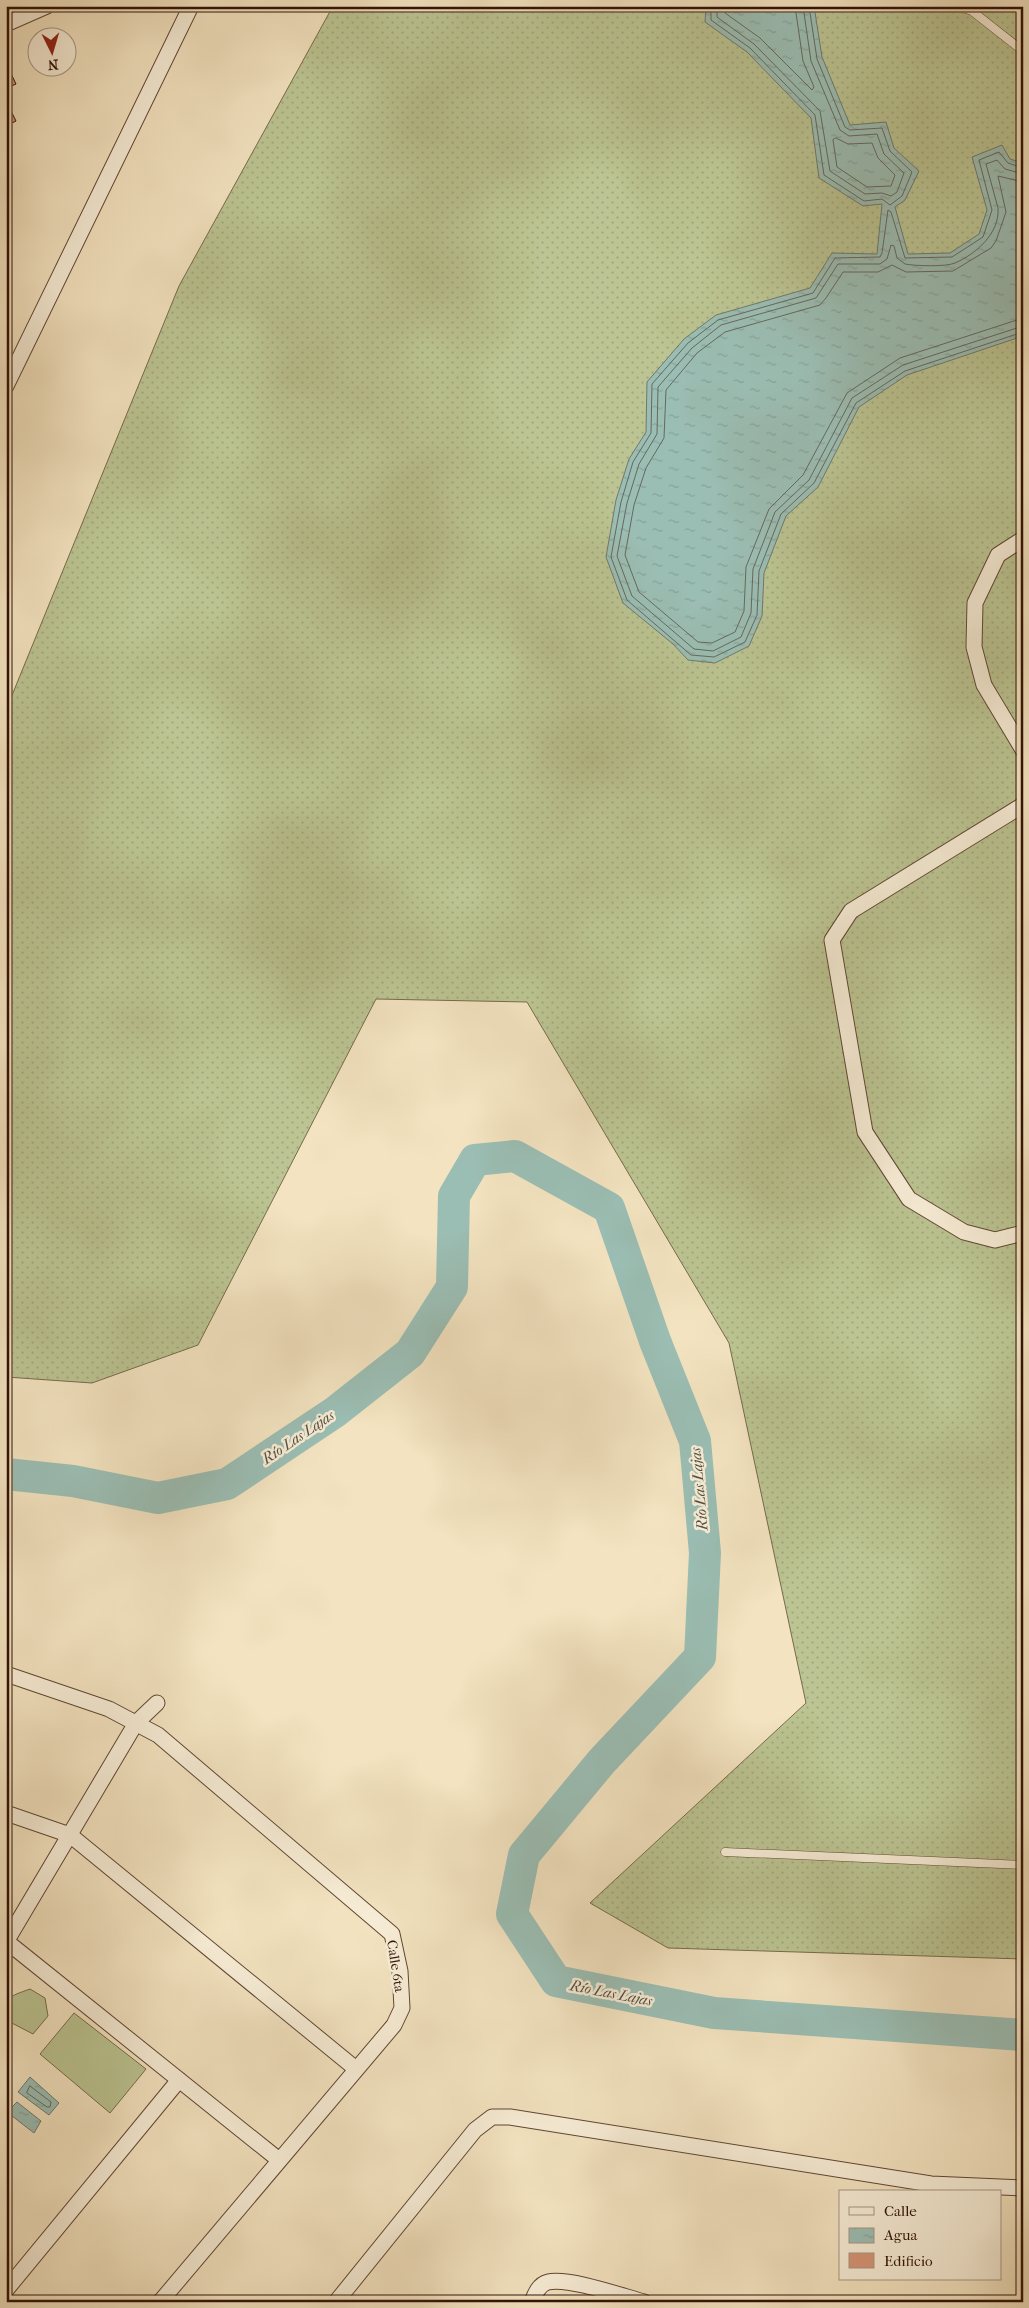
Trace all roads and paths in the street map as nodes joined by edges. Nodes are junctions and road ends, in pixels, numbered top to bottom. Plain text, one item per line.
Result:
1 (47, 6) edge
2 (191, 6) edge
3 (956, 6) edge
4 (6, 24) edge
5 (1023, 51) edge
6 (1023, 93) edge
7 (1021, 103) dead end
8 (6, 386) edge
9 (1023, 539) edge
10 (1023, 750) edge
11 (1023, 805) edge
12 (1023, 1233) edge
13 (6, 1674) edge
14 (157, 1703) dead end
15 (136, 1723) junction
16 (6, 1813) edge
17 (70, 1835) junction
18 (725, 1852) dead end
19 (1023, 1865) edge
20 (6, 1941) edge
21 (356, 2069) junction
22 (179, 2080) junction
23 (279, 2160) junction
24 (1023, 2188) edge
25 (9, 2280) edge
26 (160, 2302) edge
27 (336, 2302) edge
28 (532, 2302) edge
29 (644, 2302) edge

1 - 4 street
2 - 8 street
3 - 5 lane
6 - 7 lane
9 - 10 street
11 - 12 street
13 - 15 street, Calle 6ta
14 - 15 street
15 - 17 street
15 - 21 street, Calle 6ta
16 - 17 street
17 - 20 street
17 - 21 street
18 - 19 lane
20 - 22 street
21 - 23 street, Calle 6ta
22 - 23 street
22 - 25 street
23 - 26 street, Calle 6ta
24 - 27 street
28 - 29 street

